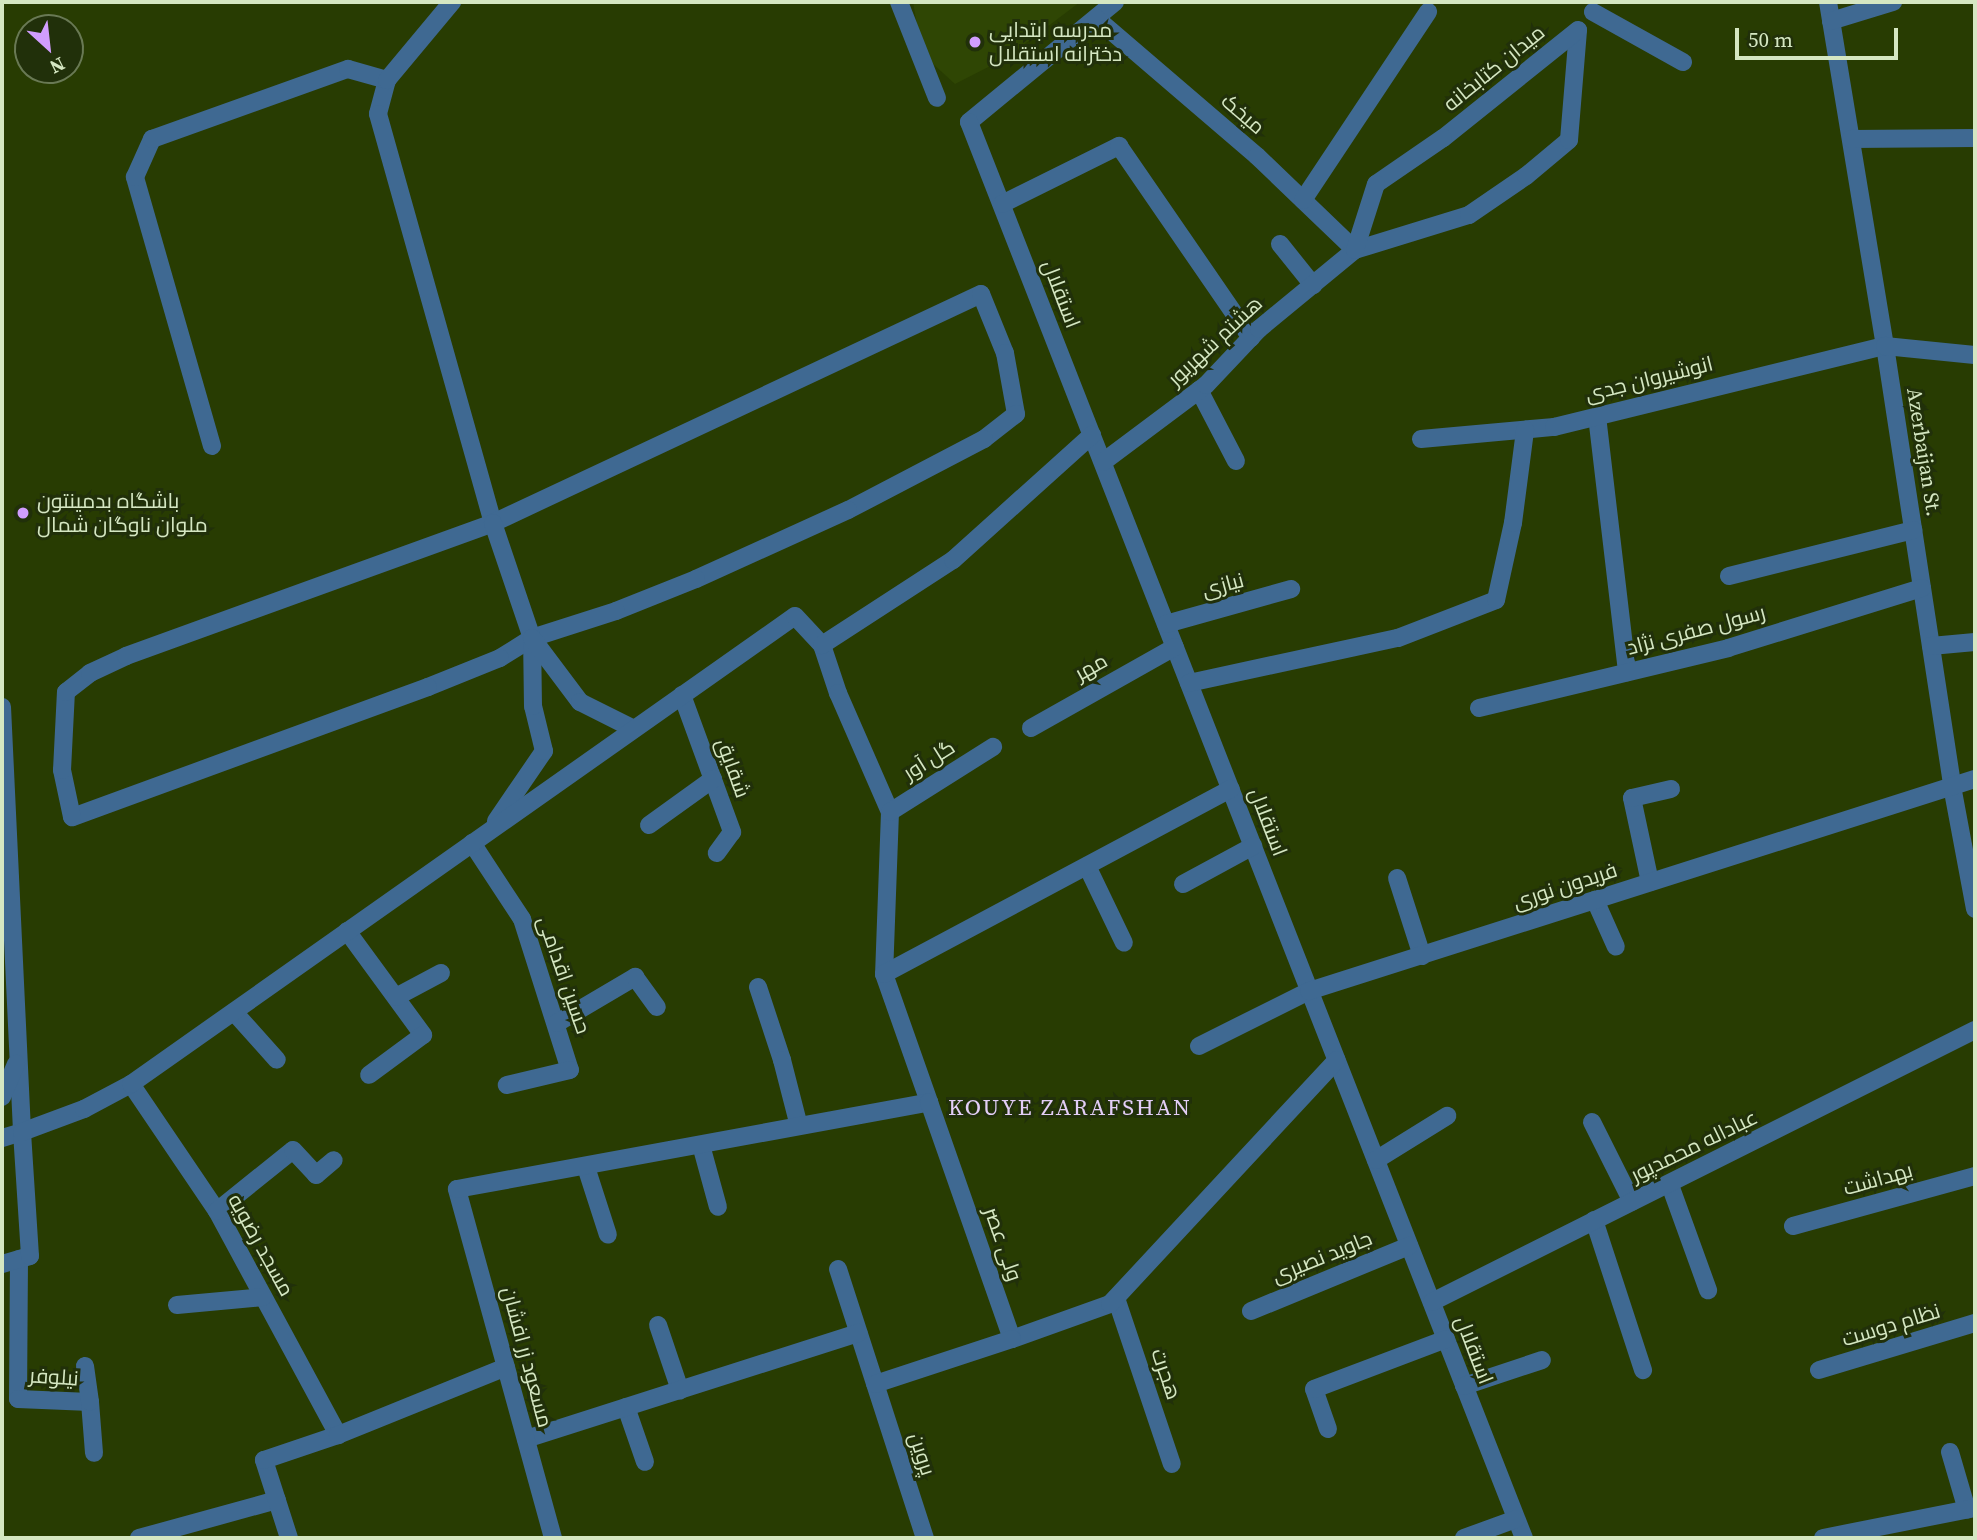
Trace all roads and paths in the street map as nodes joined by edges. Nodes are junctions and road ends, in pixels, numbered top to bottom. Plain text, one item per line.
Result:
1 (452, 2) edge
2 (899, 2) edge
3 (1115, 2) edge
4 (1828, 2) edge
5 (1894, 2) edge
6 (1598, 7) edge
7 (1428, 12) dead end
8 (1096, 18) junction
9 (1831, 20) junction
10 (1578, 30) junction
11 (1683, 62) dead end
12 (387, 80) junction
13 (937, 98) dead end
14 (1975, 138) edge
15 (1851, 139) junction
16 (1303, 200) junction
17 (1002, 204) junction
18 (1280, 244) dead end
19 (1355, 250) junction
20 (1313, 285) junction
21 (1251, 338) junction
22 (1885, 346) junction
23 (1975, 355) edge
24 (1199, 390) junction
25 (1597, 416) junction
26 (1525, 430) junction
27 (1092, 435) junction
28 (1421, 439) dead end
29 (212, 446) dead end
30 (1236, 461) dead end
31 (1103, 462) junction
32 (493, 523) junction
33 (1913, 530) junction
34 (1729, 576) dead end
35 (1922, 588) junction
36 (1292, 590) dead end
37 (1166, 624) junction
38 (532, 638) junction
39 (1975, 642) edge
40 (822, 645) junction
41 (1931, 646) junction
42 (1175, 647) junction
43 (1627, 672) junction
44 (1189, 683) junction
45 (682, 695) junction
46 (2, 707) edge
47 (1479, 708) dead end
48 (1031, 728) dead end
49 (634, 729) junction
50 (993, 747) dead end
51 (713, 779) junction
52 (1975, 779) edge
53 (1952, 786) junction
54 (1231, 789) junction
55 (1671, 789) dead end
56 (890, 812) junction
57 (649, 825) dead end
58 (489, 831) junction
59 (472, 843) junction
60 (1253, 846) junction
61 (717, 853) dead end
62 (1087, 866) junction
63 (1397, 878) dead end
64 (1650, 882) junction
65 (1183, 884) dead end
66 (1595, 900) junction
67 (1975, 909) edge
68 (347, 931) junction
69 (1124, 943) dead end
70 (1616, 947) dead end
71 (1422, 956) junction
72 (441, 973) dead end
73 (884, 974) junction
74 (758, 987) dead end
75 (1310, 991) junction
76 (396, 997) junction
77 (657, 1007) dead end
78 (234, 1012) junction
79 (557, 1023) junction
80 (1975, 1030) edge
81 (1199, 1046) dead end
82 (18, 1057) junction
83 (277, 1059) dead end
84 (1337, 1060) junction
85 (369, 1075) dead end
86 (131, 1084) junction
87 (506, 1085) dead end
88 (2, 1097) edge
89 (929, 1101) junction
90 (1447, 1116) dead end
91 (1592, 1122) dead end
92 (799, 1126) junction
93 (22, 1132) junction
94 (2, 1138) edge
95 (701, 1145) junction
96 (334, 1160) dead end
97 (1376, 1160) junction
98 (586, 1167) junction
99 (1975, 1176) edge
100 (1670, 1185) junction
101 (1632, 1202) junction
102 (718, 1208) dead end
103 (217, 1210) junction
104 (1594, 1220) junction
105 (1793, 1226) dead end
106 (608, 1235) dead end
107 (1409, 1246) junction
108 (10, 1261) edge
109 (838, 1269) dead end
110 (1708, 1290) dead end
111 (263, 1297) junction
112 (1116, 1298) junction
113 (1432, 1303) junction
114 (177, 1304) dead end
115 (1251, 1311) dead end
116 (1975, 1323) edge
117 (658, 1325) dead end
118 (859, 1333) junction
119 (1012, 1339) junction
120 (1446, 1339) junction
121 (1542, 1360) dead end
122 (85, 1366) dead end
123 (506, 1367) junction
124 (1643, 1370) dead end
125 (1819, 1370) dead end
126 (875, 1384) junction
127 (1464, 1386) junction
128 (680, 1390) junction
129 (90, 1402) junction
130 (626, 1407) junction
131 (1328, 1429) dead end
132 (338, 1435) junction
133 (526, 1439) junction
134 (1950, 1452) dead end
135 (93, 1453) dead end
136 (645, 1462) dead end
137 (1172, 1464) dead end
138 (277, 1500) junction
139 (1971, 1509) edge
140 (1516, 1519) junction
141 (139, 1538) edge
142 (289, 1538) edge
143 (553, 1538) edge
144 (925, 1538) edge
145 (1464, 1538) edge
146 (1524, 1538) edge
147 (1823, 1538) edge

1 - 12 street
2 - 13 street
3 - 8 street
4 - 9 street, Azerbaijan St.
5 - 9 street
6 - 10 street
6 - 11 street
7 - 16 street
8 - 16 street, میخک
8 - 17 street, استقلال
9 - 15 street, Azerbaijan St.
10 - 19 street, میدان کتابخانه
10 - 19 street, میدان کتابخانه
12 - 29 street
12 - 32 street
14 - 15 street
15 - 22 street, Azerbaijan St.
16 - 19 street, میخک
17 - 21 street
17 - 27 street, استقلال
18 - 20 street
19 - 20 street, هشتم شهریور
20 - 21 street, هشتم شهریور
21 - 24 street, هشتم شهریور
22 - 23 street, انوشیروان جدی
22 - 25 street, انوشیروان جدی
22 - 33 street, Azerbaijan St.
24 - 30 street
24 - 31 street, هشتم شهریور
25 - 26 street, انوشیروان جدی
25 - 43 street
26 - 28 street, انوشیروان جدی
26 - 44 street
27 - 31 street, استقلال
27 - 40 street
31 - 37 street, استقلال
32 - 38 street
32 - 38 street
32 - 38 street
33 - 34 street
33 - 35 street, Azerbaijan St.
35 - 41 street, Azerbaijan St.
35 - 43 street, رسول صفری نژاد
36 - 37 street, نیازی
37 - 42 street, استقلال
38 - 49 street
38 - 58 street
39 - 41 street
40 - 45 street
40 - 56 street
41 - 53 street, Azerbaijan St.
42 - 44 street, استقلال
42 - 48 street, مهر
43 - 47 street, رسول صفری نژاد
44 - 54 street, استقلال
45 - 49 street
45 - 51 street, شقایق
46 - 82 street
49 - 58 street
50 - 56 street, گل آور
51 - 57 street
51 - 61 street, شقایق
52 - 53 street, فریدون نوری
53 - 64 street, فریدون نوری
53 - 67 street, Azerbaijan St.
54 - 60 street, استقلال
54 - 62 street
55 - 64 street
56 - 73 street
58 - 59 street
59 - 68 street
59 - 79 street, حسین اقدامی
60 - 65 street
60 - 75 street, استقلال
62 - 69 street
62 - 73 street
63 - 71 street
64 - 66 street, فریدون نوری
66 - 70 street
66 - 71 street, فریدون نوری
68 - 76 street
68 - 78 street
71 - 75 street, فریدون نوری
72 - 76 street
73 - 89 street, ولی عصر
74 - 92 street
75 - 81 street, فریدون نوری
75 - 84 street, استقلال
76 - 85 street
77 - 79 street
78 - 83 street
78 - 86 street
79 - 87 street, حسین اقدامی
80 - 100 street, عباداله محمدپور
82 - 88 street
82 - 93 street
84 - 97 street, استقلال
84 - 112 street
86 - 93 street
86 - 103 street, مسجد رضویه
89 - 92 street
89 - 119 street, ولی عصر
90 - 97 street
91 - 101 street
92 - 95 street
93 - 94 street
93 - 108 street
95 - 98 street
95 - 102 street
96 - 103 street
97 - 107 street, استقلال
98 - 106 street
98 - 123 street, مسعود زر افشان
99 - 105 street, بهداشت
100 - 101 street, عباداله محمدپور
100 - 110 street
101 - 104 street, عباداله محمدپور
103 - 111 street, مسجد رضویه
104 - 113 street, عباداله محمدپور
104 - 124 street
107 - 113 street, استقلال
107 - 115 street, جاوید نصیری
108 - 129 street, نیلوفر
109 - 118 street
111 - 114 street
111 - 132 street, مسجد رضویه
112 - 119 street
112 - 137 street, هجرت
113 - 120 street, استقلال
116 - 125 street, نظام دوست
117 - 128 street
118 - 126 street
118 - 128 street
119 - 126 street
120 - 127 street, استقلال
120 - 131 street
121 - 127 street
122 - 129 street
123 - 132 street
123 - 133 street, مسعود زر افشان
126 - 144 street, پروین
127 - 140 street, استقلال
128 - 130 street
129 - 135 street, نیلوفر
130 - 133 street
130 - 136 street
132 - 138 street
133 - 143 street, مسعود زر افشان
134 - 139 street
138 - 141 street
138 - 142 street
139 - 147 street
140 - 145 street
140 - 146 street, استقلال

